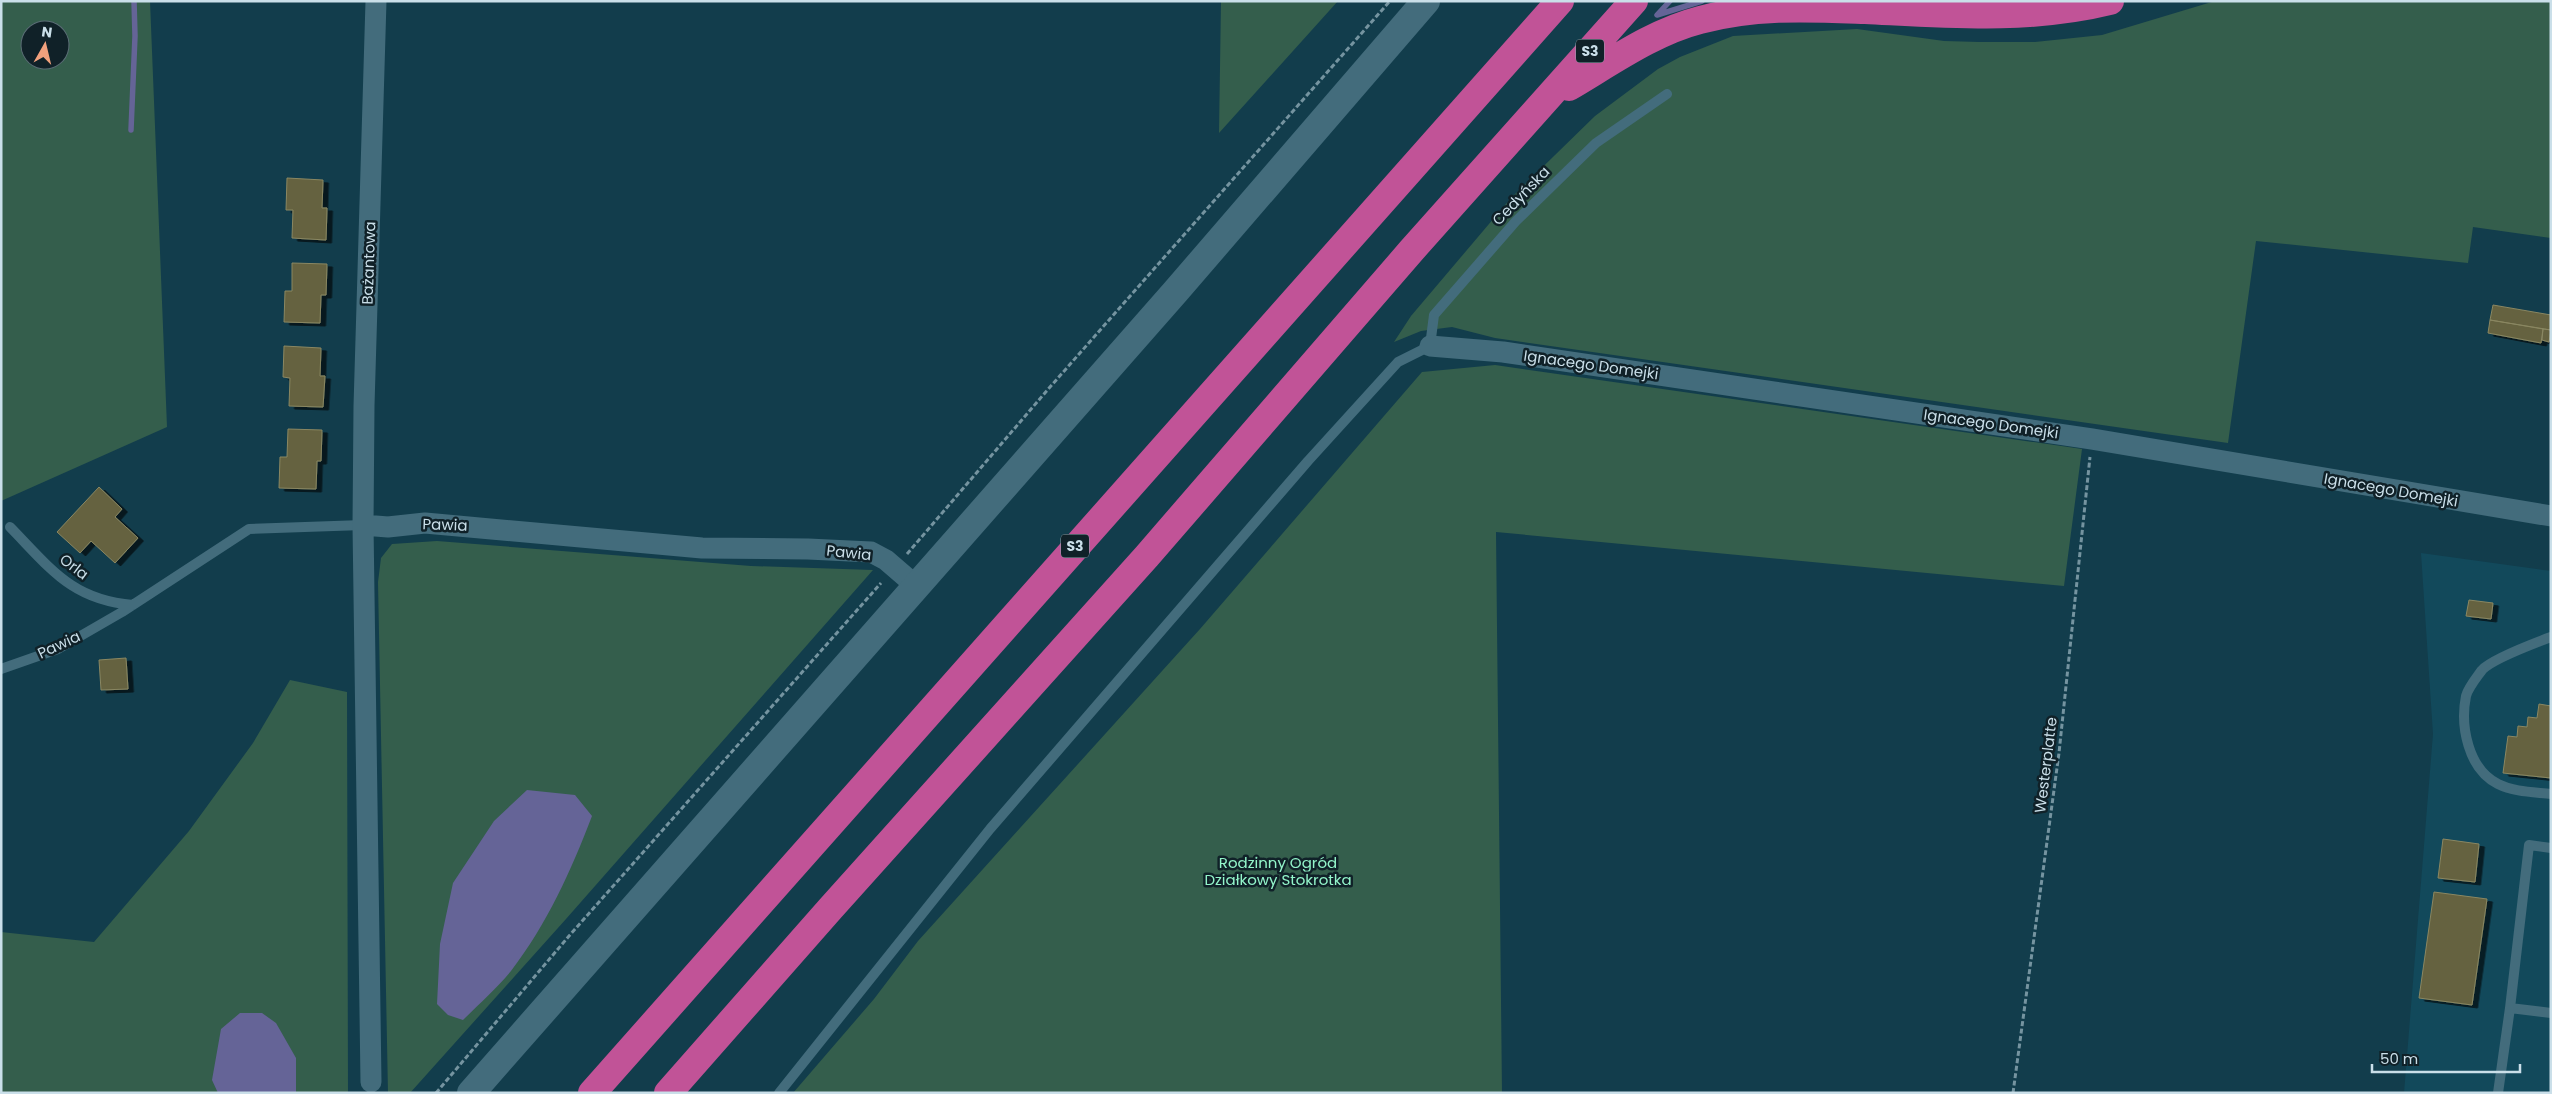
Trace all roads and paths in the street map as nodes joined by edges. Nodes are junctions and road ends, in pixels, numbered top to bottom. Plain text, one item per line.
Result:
1 (376, 1) edge
2 (1390, 1) edge
3 (1426, 1) edge
4 (1560, 1) edge
5 (1634, 1) edge
6 (2110, 1) edge
7 (1667, 94) dead end
8 (1546, 100) junction
9 (1430, 346) junction
10 (2092, 439) junction
11 (2551, 516) edge
12 (363, 525) junction
13 (10, 528) dead end
14 (894, 567) junction
15 (915, 585) junction
16 (133, 605) junction
17 (2551, 636) edge
18 (1, 669) edge
19 (2551, 794) edge
20 (2551, 848) edge
21 (2510, 1008) junction
22 (2551, 1013) edge
23 (371, 1082) dead end
24 (436, 1093) edge
25 (470, 1093) edge
26 (592, 1093) edge
27 (668, 1093) edge
28 (779, 1093) edge
29 (2013, 1093) edge
30 (2498, 1093) edge

1 - 12 street, Bażantowa
2 - 14 path
3 - 15 main road
4 - 26 highway, S3
5 - 8 highway, S3
6 - 8 highway
7 - 9 lane, Cedyńska
8 - 27 highway, S3
9 - 10 street, Ignacego Domejki
9 - 28 lane
10 - 11 street, Ignacego Domejki
10 - 29 path, Westerplatte
12 - 14 street, Pawia
12 - 16 lane, Pawia
12 - 23 street, Bażantowa
13 - 16 lane, Orla
14 - 15 street, Pawia
14 - 24 path
15 - 25 main road
16 - 18 lane, Pawia
17 - 19 lane
20 - 21 lane
21 - 22 lane
21 - 30 lane

